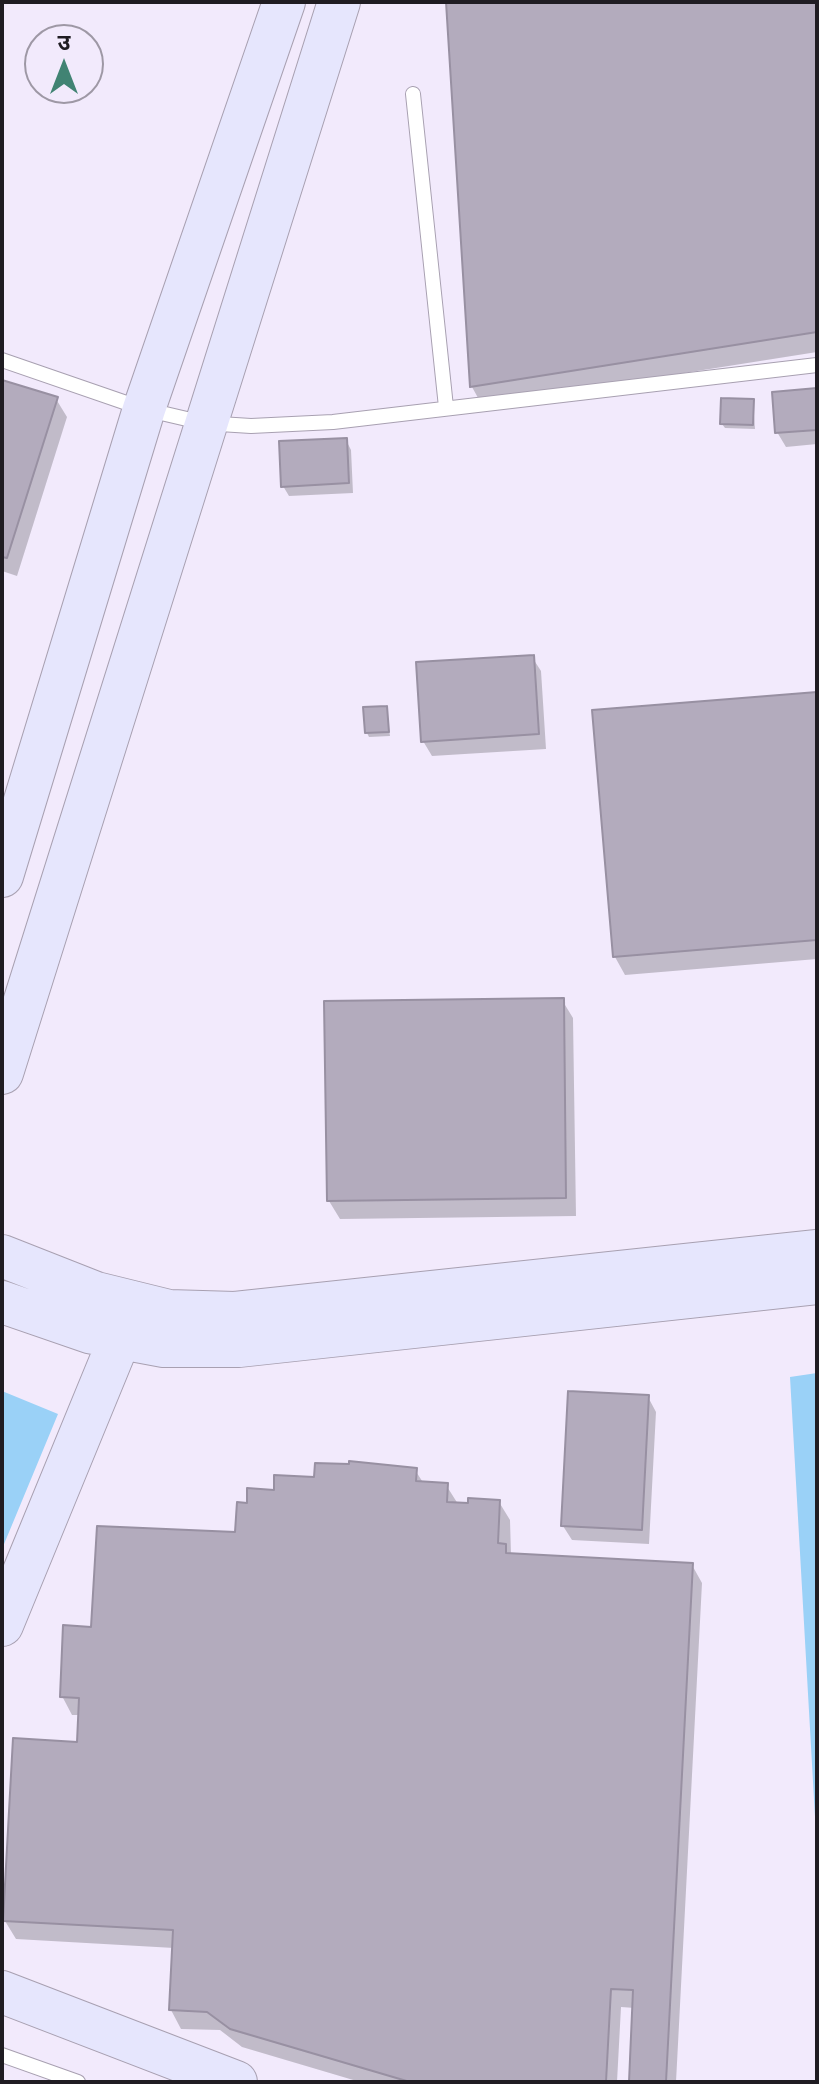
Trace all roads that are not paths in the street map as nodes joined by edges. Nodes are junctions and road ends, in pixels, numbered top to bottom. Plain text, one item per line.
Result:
1 (284, 2) edge
2 (339, 2) edge
3 (413, 94) dead end
4 (2, 360) edge
5 (817, 365) edge
6 (446, 407) junction
7 (144, 409) junction
8 (204, 423) junction
9 (2, 876) edge
10 (2, 1073) edge
11 (817, 1251) edge
12 (2, 1256) edge
13 (817, 1283) edge
14 (2, 1302) edge
15 (120, 1338) junction
16 (2, 1625) edge
17 (2, 1992) edge
18 (2, 2055) edge
19 (78, 2082) edge
20 (236, 2082) edge

1 - 7 street
2 - 8 street
3 - 6 lane
4 - 7 lane
5 - 6 lane
6 - 8 lane
7 - 8 lane
7 - 9 street
8 - 10 street
11 - 12 street
13 - 15 street
14 - 15 street
15 - 16 street
17 - 20 street
18 - 19 lane

